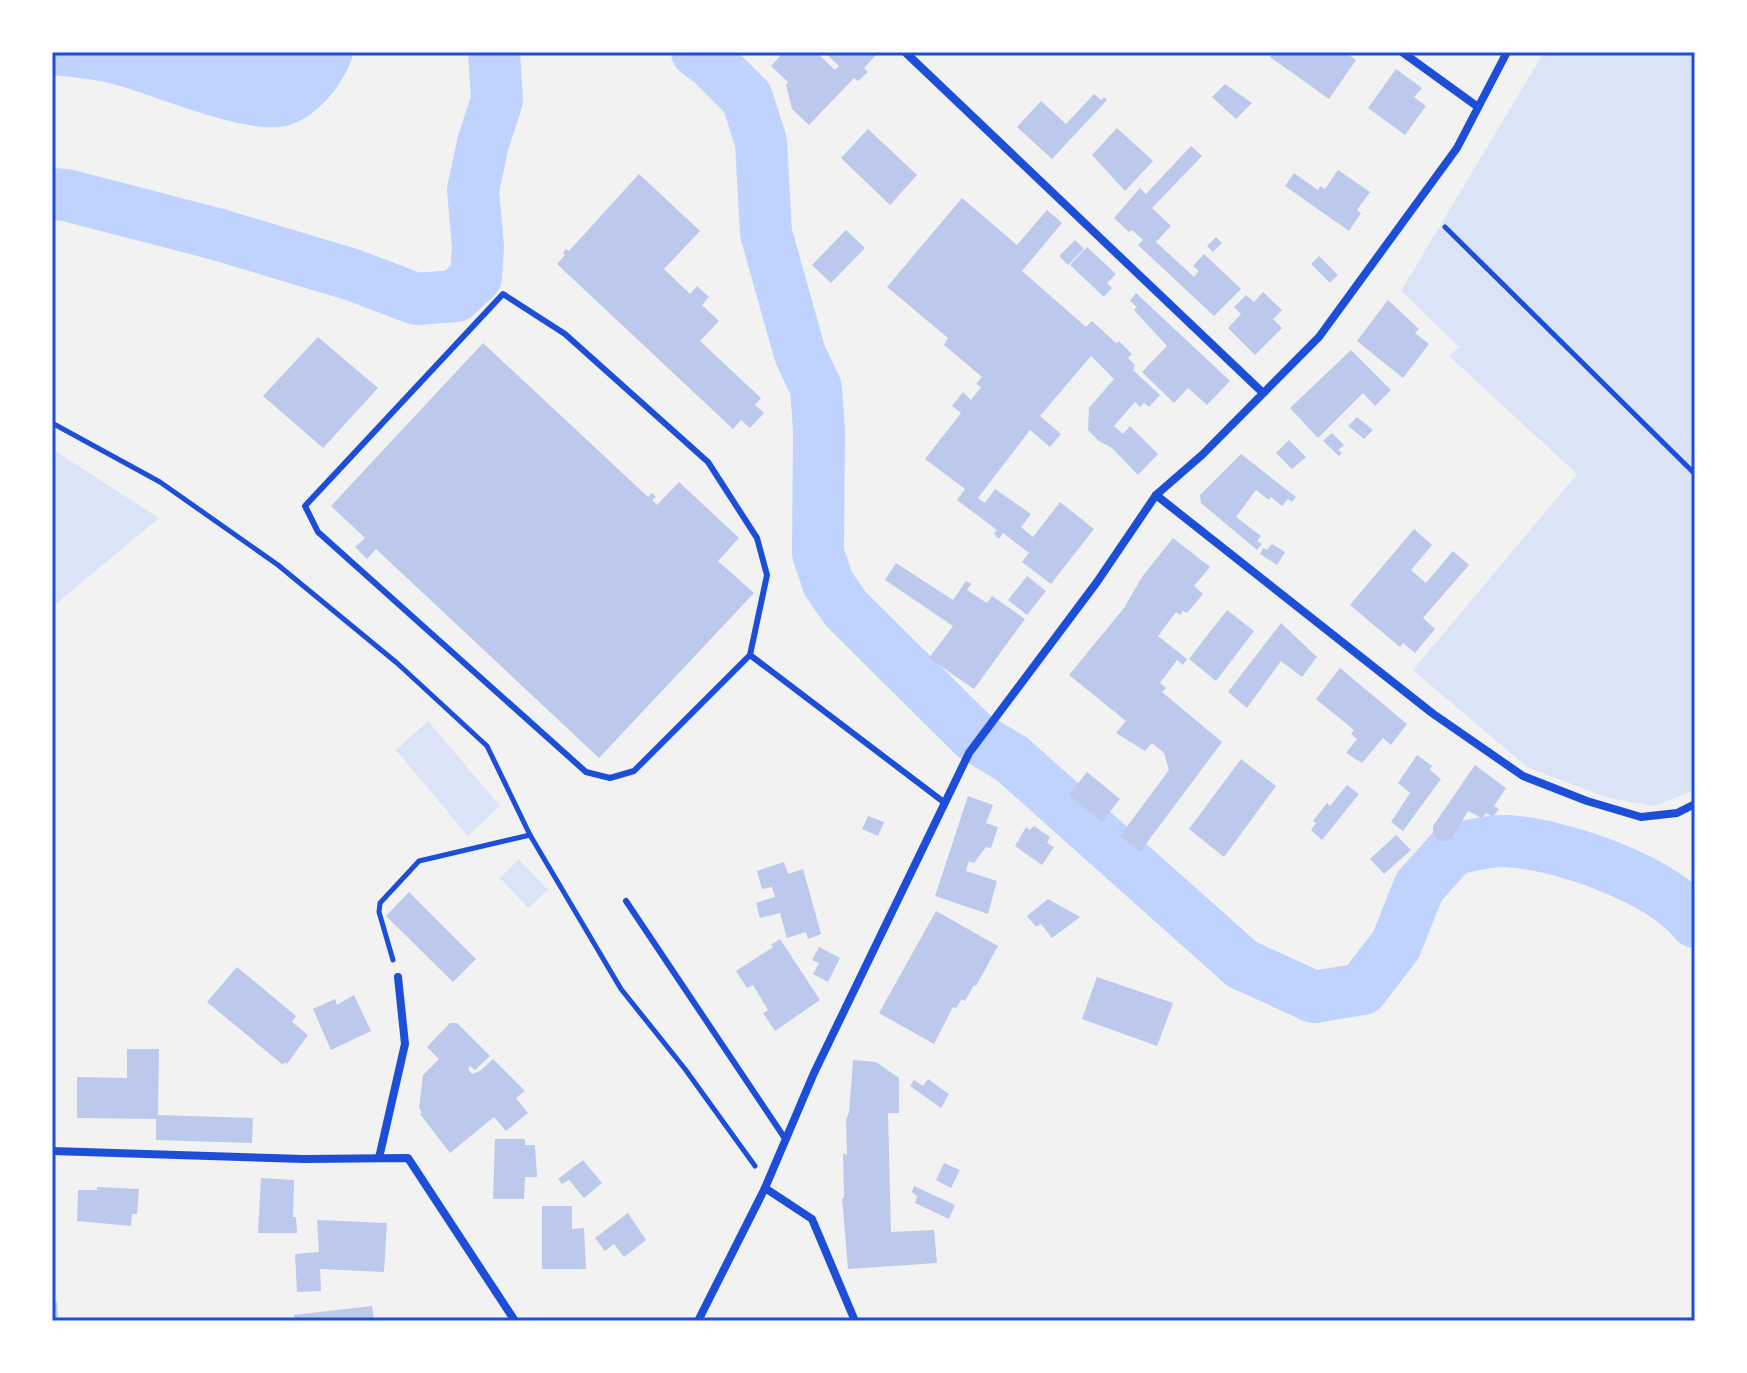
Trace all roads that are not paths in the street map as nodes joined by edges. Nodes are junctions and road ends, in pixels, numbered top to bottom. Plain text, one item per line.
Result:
1 (905, 52) edge
2 (1402, 52) edge
3 (1507, 52) edge
4 (1478, 107) junction
5 (1262, 392) junction
6 (1156, 495) junction
7 (750, 655) junction
8 (945, 803) junction
9 (1695, 804) edge
10 (626, 901) dead end
11 (398, 977) road end
12 (786, 1140) junction
13 (52, 1151) edge
14 (379, 1158) junction
15 (765, 1188) junction
16 (515, 1321) edge
17 (698, 1321) edge
18 (855, 1321) edge

1 - 5 street
2 - 4 street
3 - 4 street
4 - 5 street
5 - 6 street
6 - 8 street
6 - 9 street
7 - 7 lane
7 - 8 lane
8 - 12 street
10 - 12 lane
11 - 14 street
12 - 15 street
13 - 14 street
14 - 16 street
15 - 17 street
15 - 18 street

